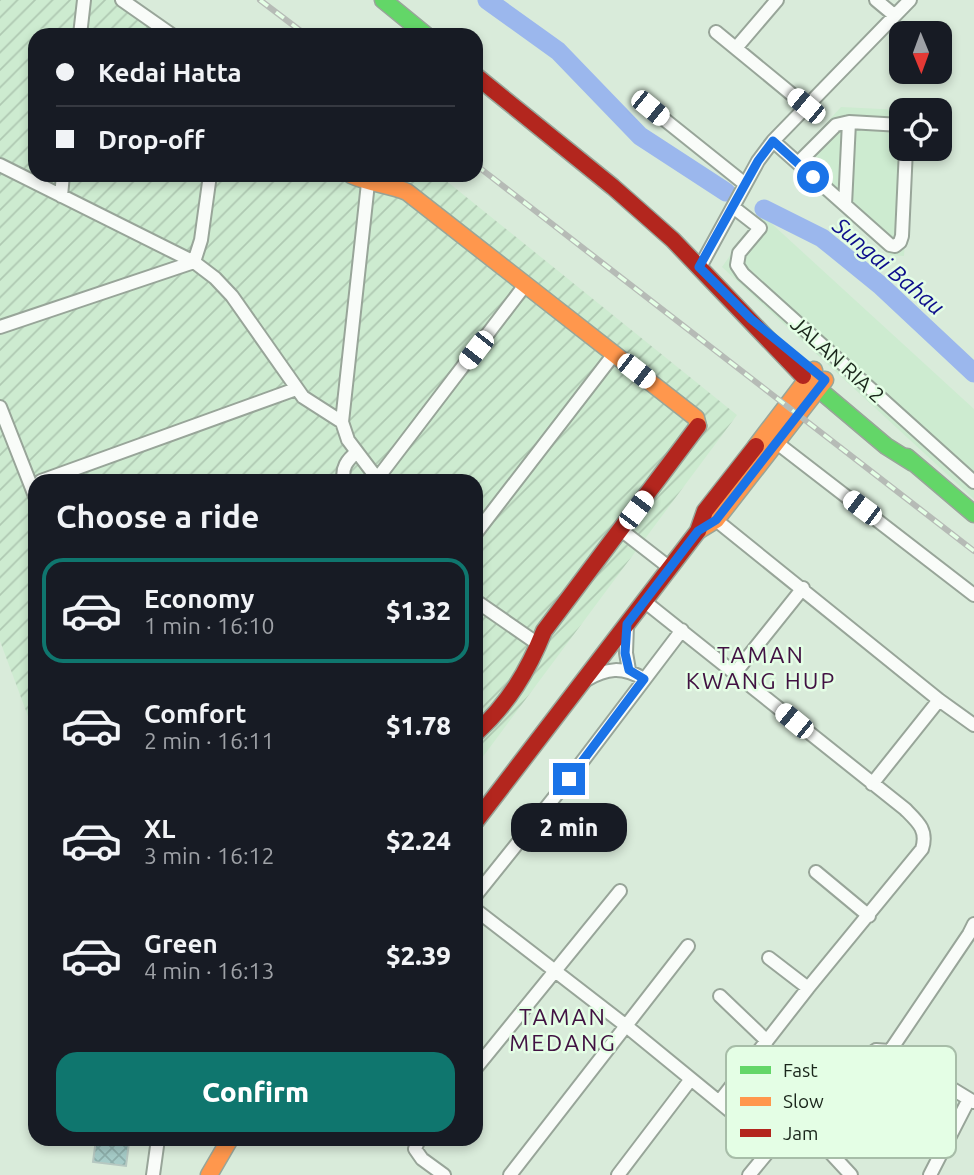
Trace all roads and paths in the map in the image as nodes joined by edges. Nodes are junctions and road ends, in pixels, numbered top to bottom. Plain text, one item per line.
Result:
1 (84, 0) edge
2 (122, 0) edge
3 (383, 0) edge
4 (777, 0) edge
5 (876, 0) edge
6 (910, 0) edge
7 (894, 15) junction
8 (81, 28) edge
9 (162, 28) edge
10 (417, 28) edge
11 (716, 32) dead end
12 (736, 48) junction
13 (483, 82) edge
14 (806, 106) junction
15 (650, 108) dead end
16 (849, 122) junction
17 (889, 124) edge
18 (773, 141) junction
19 (905, 161) edge
20 (798, 163) junction
21 (0, 165) edge
22 (28, 179) edge
23 (33, 182) edge
24 (62, 182) edge
25 (208, 182) edge
26 (364, 182) edge
27 (368, 184) junction
28 (745, 184) junction
29 (61, 196) junction
30 (845, 205) junction
31 (733, 207) junction
32 (194, 262) junction
33 (699, 267) junction
34 (525, 285) junction
35 (0, 327) edge
36 (614, 354) junction
37 (816, 380) junction
38 (296, 389) junction
39 (0, 407) edge
40 (342, 422) junction
41 (776, 443) junction
42 (357, 452) junction
43 (31, 474) edge
44 (68, 474) edge
45 (344, 474) edge
46 (374, 474) edge
47 (383, 474) edge
48 (974, 482) edge
49 (974, 513) edge
50 (710, 515) junction
51 (483, 524) edge
52 (621, 530) junction
53 (670, 568) junction
54 (803, 588) junction
55 (974, 595) edge
56 (644, 601) junction
57 (483, 606) edge
58 (627, 624) junction
59 (682, 630) junction
60 (538, 644) junction
61 (629, 670) junction
62 (735, 673) junction
63 (644, 679) junction
64 (582, 682) junction
65 (939, 700) junction
66 (974, 725) edge
67 (483, 726) edge
68 (872, 784) junction
69 (483, 812) edge
70 (816, 872) dead end
71 (483, 886) edge
72 (620, 891) dead end
73 (483, 915) edge
74 (869, 916) junction
75 (974, 924) edge
76 (688, 946) dead end
77 (769, 957) dead end
78 (555, 970) junction
79 (808, 988) junction
80 (720, 996) dead end
81 (625, 1025) junction
82 (767, 1041) junction
83 (763, 1046) edge
84 (893, 1046) edge
85 (483, 1059) edge
86 (691, 1079) junction
87 (956, 1091) edge
88 (726, 1093) edge
89 (971, 1100) edge
90 (719, 1102) junction
91 (726, 1108) edge
92 (956, 1127) edge
93 (157, 1146) edge
94 (226, 1146) edge
95 (416, 1146) edge
96 (763, 1158) edge
97 (835, 1158) edge
98 (939, 1158) edge
99 (153, 1175) edge
100 (209, 1175) edge
101 (444, 1175) edge
102 (510, 1175) edge
103 (618, 1175) edge
104 (749, 1175) edge
105 (851, 1175) edge
106 (930, 1175) edge

1 - 8 street
2 - 9 street
3 - 10 main road
4 - 12 street
5 - 7 street
6 - 7 street
7 - 14 street
11 - 12 street
12 - 14 street
13 - 33 main road
14 - 18 street
15 - 28 street
16 - 17 street
16 - 20 street
16 - 30 street
18 - 20 street
18 - 28 street
19 - 30 street
20 - 30 street
21 - 22 street
23 - 29 street
24 - 29 street
25 - 32 street
26 - 27 main road
27 - 34 main road
27 - 40 street
28 - 31 street
29 - 32 street
31 - 33 street
31 - 48 street, JALAN RIA 2
32 - 35 street
32 - 38 street
33 - 37 main road
34 - 36 main road
34 - 47 street
36 - 51 street
36 - 52 main road
37 - 41 main road
37 - 49 main road
37 - 50 main road
38 - 40 street
38 - 44 street
39 - 43 street
40 - 42 street
41 - 50 main road
41 - 55 street
42 - 45 street
42 - 46 street
50 - 53 main road
50 - 54 street
52 - 53 street
52 - 60 main road
53 - 56 main road
54 - 62 street
54 - 65 street
56 - 58 main road
56 - 59 street
57 - 60 street
58 - 61 street
58 - 64 main road
59 - 62 street
59 - 63 street
60 - 67 main road
61 - 63 street
61 - 64 street
62 - 68 street
63 - 71 street
64 - 69 main road
65 - 66 street
65 - 68 street
68 - 74 street
70 - 74 street
72 - 78 street
73 - 78 street
74 - 79 street
75 - 84 street
76 - 81 street
77 - 79 street
78 - 81 street
78 - 85 street
79 - 82 street
80 - 82 street
81 - 86 street
81 - 102 street
82 - 83 street
86 - 90 street
86 - 103 street
87 - 89 street
88 - 90 street
89 - 92 street
90 - 91 street
93 - 99 street
94 - 100 main road
95 - 101 street
96 - 104 street
97 - 105 street
98 - 106 street

